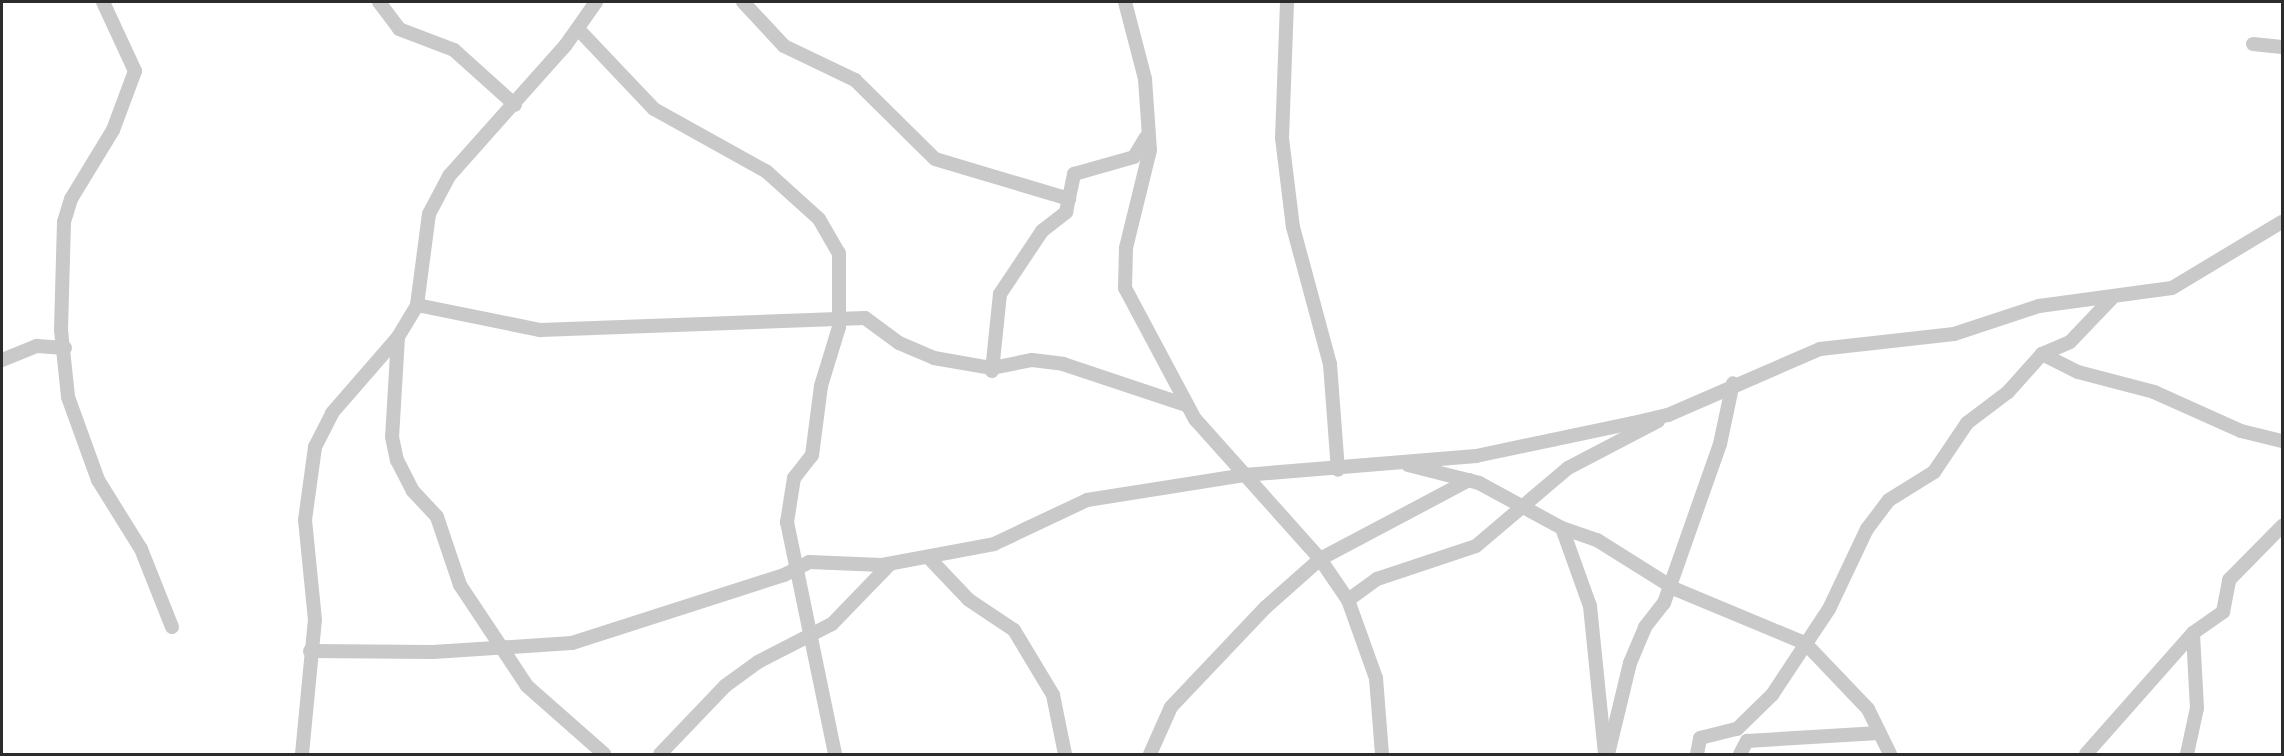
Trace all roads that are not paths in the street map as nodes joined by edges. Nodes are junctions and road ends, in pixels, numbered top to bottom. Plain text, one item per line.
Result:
1 (103, 2) edge
2 (379, 2) edge
3 (596, 2) edge
4 (743, 2) edge
5 (1125, 2) edge
6 (1287, 2) edge
7 (579, 30) junction
8 (2253, 44) dead end
9 (2283, 47) edge
10 (515, 105) junction
11 (1149, 130) junction
12 (1069, 199) junction
13 (2283, 222) edge
14 (2112, 298) junction
15 (417, 305) junction
16 (839, 320) junction
17 (61, 330) junction
18 (398, 337) junction
19 (47, 345) junction
20 (65, 348) junction
21 (2042, 354) junction
22 (2, 360) edge
23 (992, 369) junction
24 (1734, 383) junction
25 (1186, 405) junction
26 (1668, 415) junction
27 (2283, 441) edge
28 (1396, 462) junction
29 (1338, 470) junction
30 (1244, 475) junction
31 (1469, 480) junction
32 (1525, 506) junction
33 (2283, 526) edge
34 (1562, 528) junction
35 (928, 557) junction
36 (1320, 559) junction
37 (890, 564) junction
38 (797, 567) junction
39 (1668, 582) junction
40 (1347, 600) junction
41 (172, 627) dead end
42 (2193, 633) junction
43 (809, 637) junction
44 (1805, 643) junction
45 (502, 646) junction
46 (310, 651) junction
47 (1879, 733) junction
48 (302, 754) edge
49 (604, 754) edge
50 (660, 754) edge
51 (834, 754) edge
52 (1065, 754) edge
53 (1150, 754) edge
54 (1382, 754) edge
55 (1606, 754) edge
56 (1697, 754) edge
57 (1740, 754) edge
58 (1890, 754) edge
59 (2086, 754) edge
60 (2187, 754) edge

1 - 17 street
2 - 10 street
3 - 7 street
4 - 12 street
5 - 11 street
6 - 29 street
7 - 10 street
7 - 16 street
8 - 9 street
10 - 15 street
11 - 12 street
11 - 25 street
12 - 23 street
13 - 14 street
14 - 21 street
14 - 24 street
15 - 16 street
15 - 18 street
16 - 23 street
16 - 38 street
17 - 19 street
17 - 20 street
18 - 45 street
18 - 46 street
19 - 20 street
19 - 22 street
20 - 41 street
21 - 27 street
21 - 44 street
23 - 25 street
24 - 26 street
24 - 39 street
25 - 30 street
26 - 28 street
26 - 32 street
28 - 29 street
28 - 31 street
29 - 30 street
30 - 35 street
30 - 36 street
31 - 32 street
31 - 36 street
32 - 34 street
32 - 40 street
33 - 42 street
34 - 39 street
34 - 55 street
35 - 37 street
35 - 52 street
36 - 40 street
36 - 53 street
37 - 38 street
37 - 43 street
38 - 43 street
38 - 45 street
39 - 44 street
39 - 55 street
40 - 54 street
42 - 59 street
42 - 60 street
43 - 50 street
43 - 51 street
44 - 47 street
44 - 56 street
45 - 46 street
45 - 49 street
46 - 48 street
47 - 57 street
47 - 58 street

